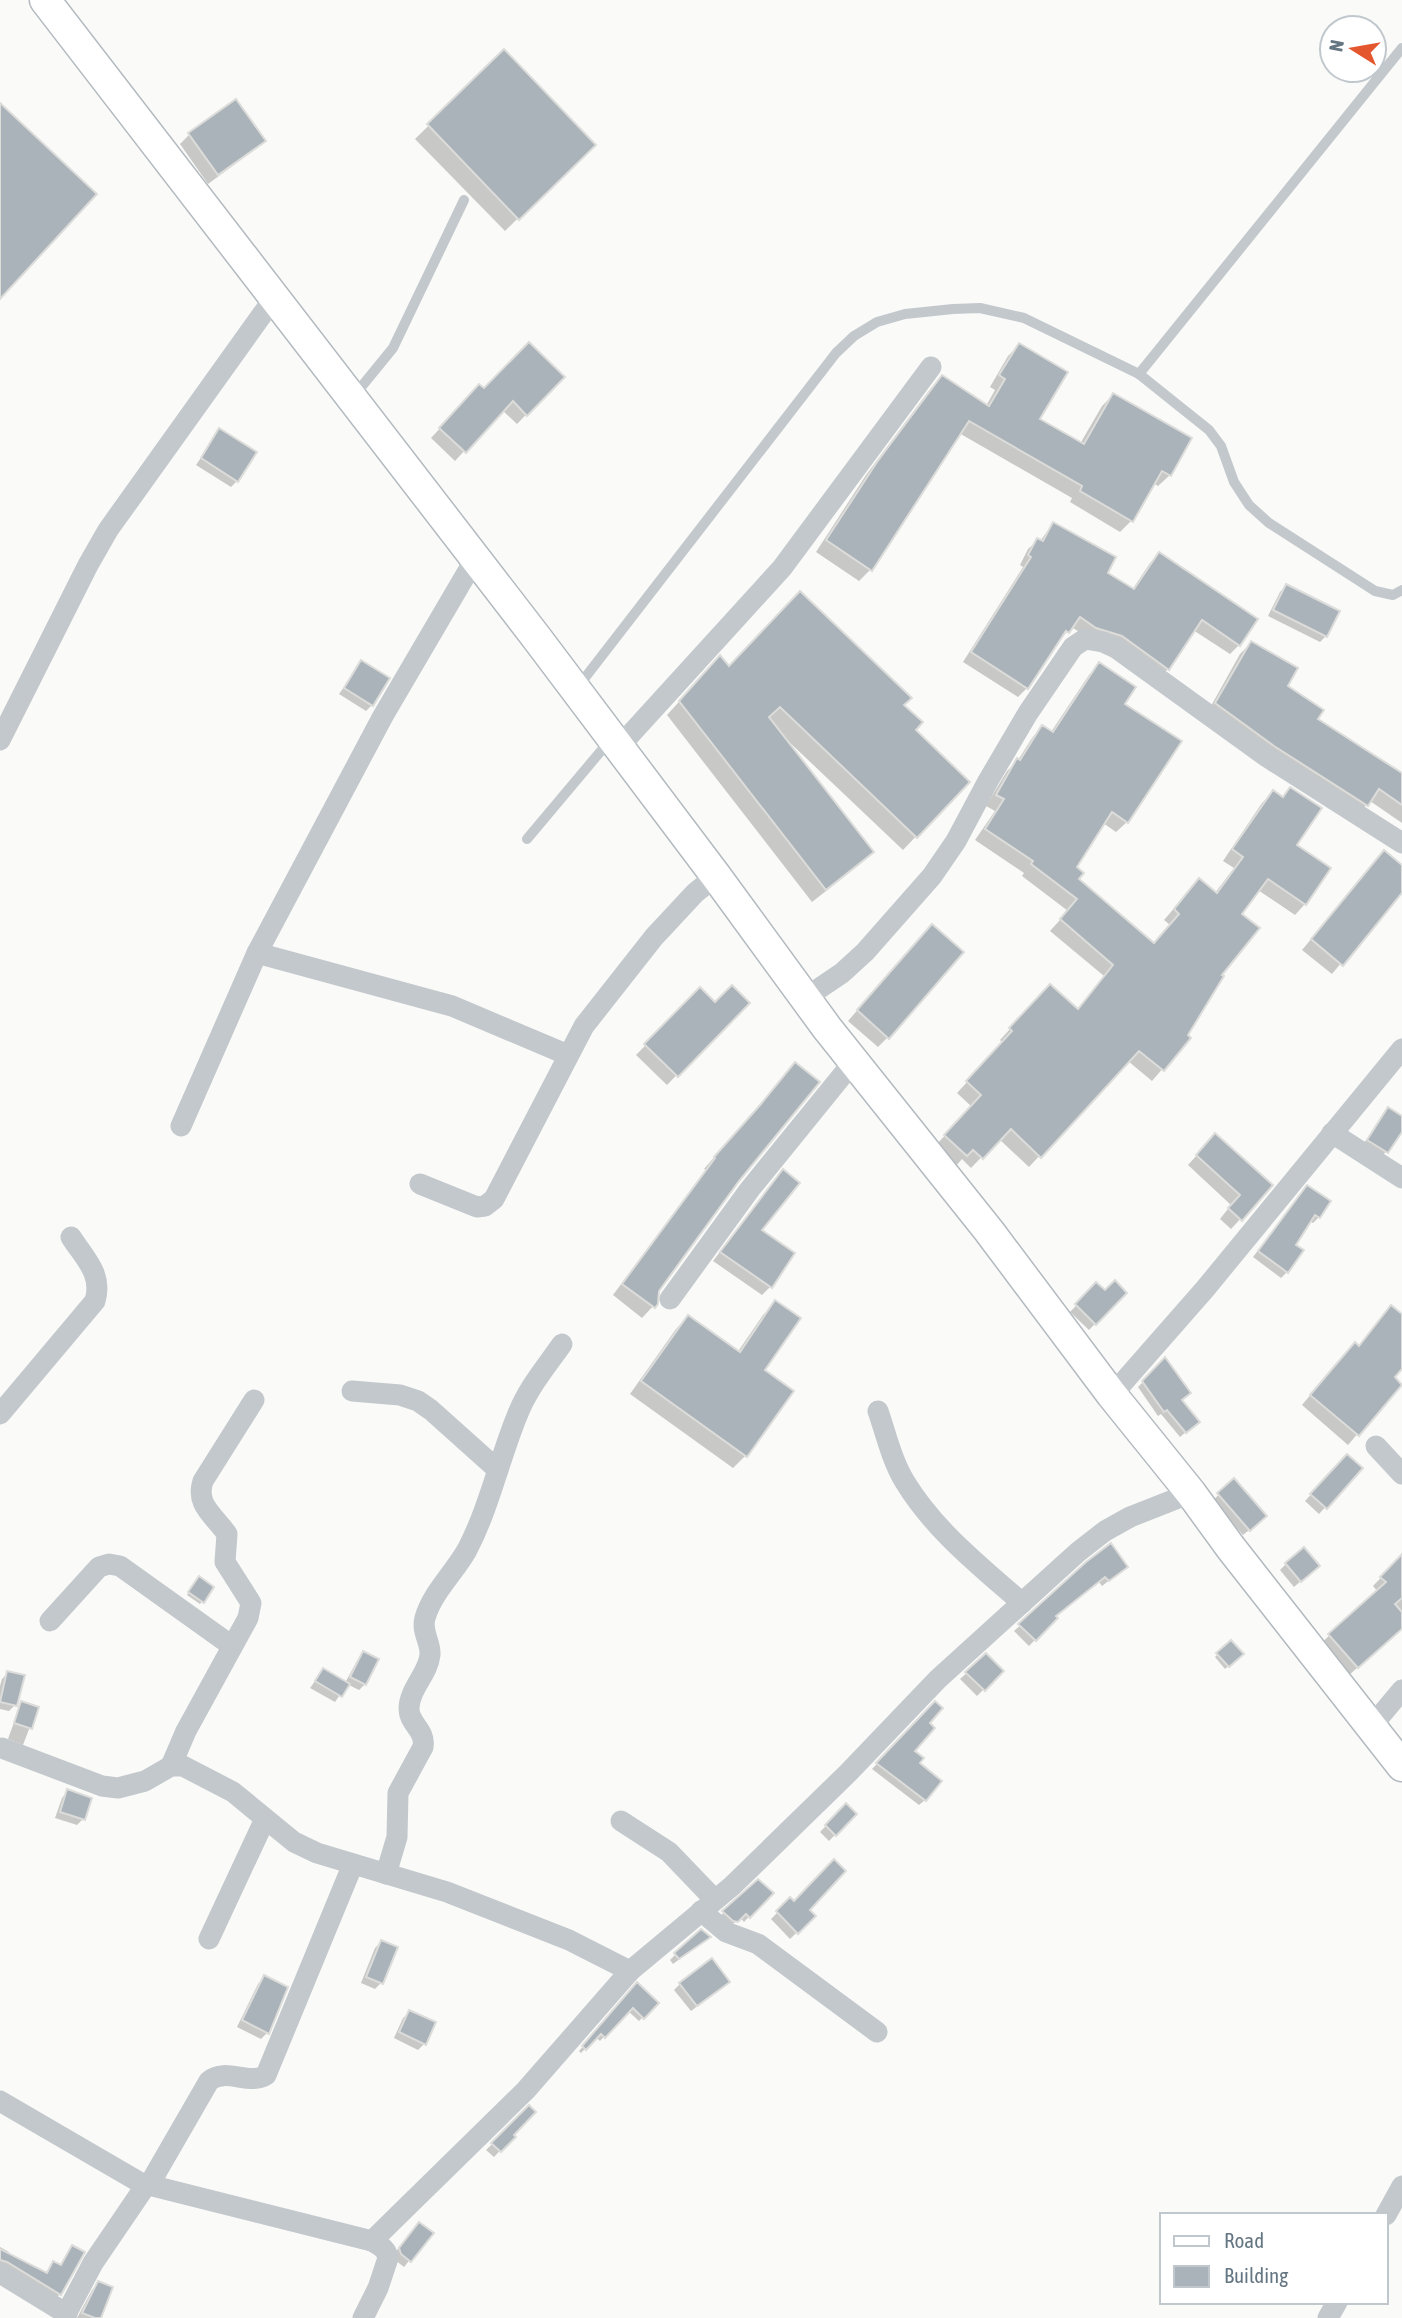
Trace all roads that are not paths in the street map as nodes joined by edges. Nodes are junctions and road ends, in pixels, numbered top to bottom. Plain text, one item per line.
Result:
1 (45, 0) edge
2 (1402, 48) edge
3 (464, 200) dead end
4 (274, 298) junction
5 (930, 367) dead end
6 (1139, 374) junction
7 (351, 399) junction
8 (475, 559) junction
9 (1402, 590) edge
10 (576, 690) junction
11 (0, 740) edge
12 (615, 743) junction
13 (527, 839) dead end
14 (1402, 843) edge
15 (716, 876) junction
16 (257, 953) junction
17 (806, 998) junction
18 (1402, 1049) edge
19 (568, 1055) junction
20 (854, 1061) junction
21 (181, 1126) dead end
22 (1332, 1133) junction
23 (1402, 1178) edge
24 (420, 1184) dead end
25 (71, 1237) dead end
26 (670, 1299) dead end
27 (562, 1343) dead end
28 (352, 1391) dead end
29 (1112, 1395) junction
30 (254, 1400) dead end
31 (878, 1411) dead end
32 (0, 1414) edge
33 (1377, 1446) dead end
34 (498, 1470) junction
35 (1402, 1474) edge
36 (1191, 1493) junction
37 (1022, 1603) junction
38 (50, 1621) dead end
39 (232, 1646) junction
40 (1402, 1690) edge
41 (1371, 1727) junction
42 (2, 1748) edge
43 (171, 1766) junction
44 (1402, 1766) edge
45 (265, 1819) junction
46 (621, 1821) dead end
47 (353, 1864) junction
48 (386, 1874) junction
49 (708, 1906) junction
50 (209, 1939) dead end
51 (631, 1971) junction
52 (877, 2032) dead end
53 (0, 2101) edge
54 (148, 2186) junction
55 (1402, 2186) edge
56 (1387, 2213) edge
57 (372, 2241) junction
58 (0, 2273) edge
59 (66, 2316) edge
60 (363, 2318) edge

1 - 4 main road
2 - 6 lane
3 - 7 lane
4 - 7 main road
4 - 11 street
5 - 12 street
6 - 9 lane
6 - 10 lane
7 - 8 main road
8 - 10 main road
8 - 16 street
10 - 12 main road
12 - 13 lane
12 - 15 main road
14 - 17 street
15 - 17 main road
15 - 19 street
16 - 19 street
16 - 21 street
17 - 20 main road
18 - 22 street
19 - 24 street
20 - 26 street
20 - 29 main road
22 - 23 street
22 - 29 street
25 - 32 street
27 - 34 street
28 - 34 street
29 - 36 main road
30 - 39 street
31 - 37 street
33 - 35 street
34 - 48 street
36 - 37 street
36 - 41 main road
37 - 49 street
38 - 39 street
39 - 43 street
40 - 41 street
41 - 44 main road
42 - 43 street
43 - 45 street
45 - 47 street
45 - 50 street
46 - 49 street
47 - 48 street
47 - 54 street
48 - 51 street
49 - 51 street
49 - 52 street
51 - 57 street
53 - 54 street
54 - 57 street
54 - 59 street
55 - 56 street
57 - 60 street
58 - 59 street

